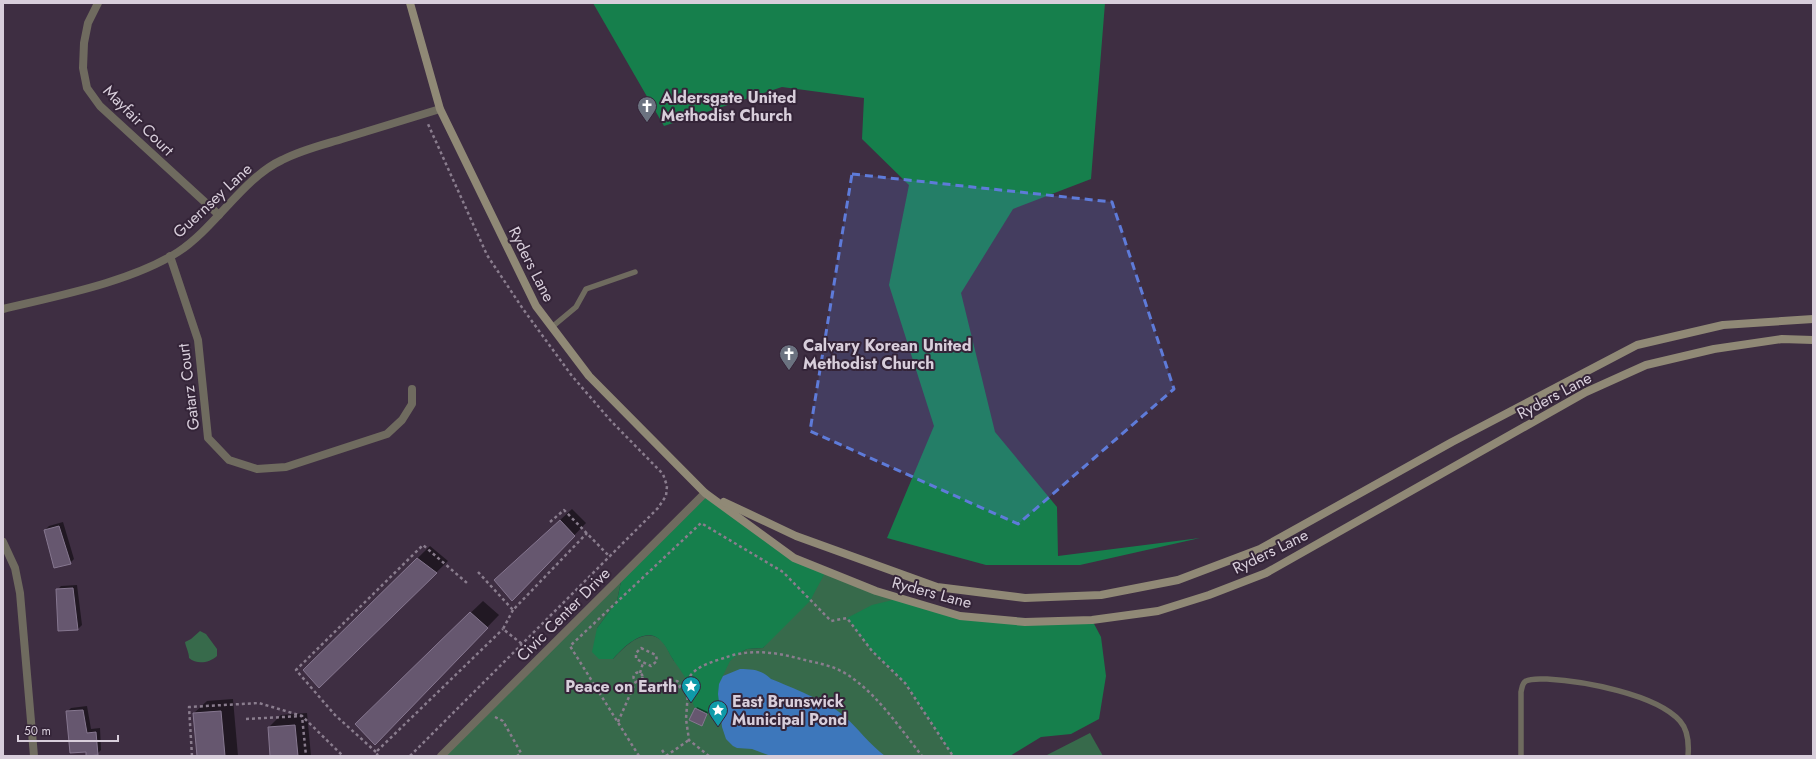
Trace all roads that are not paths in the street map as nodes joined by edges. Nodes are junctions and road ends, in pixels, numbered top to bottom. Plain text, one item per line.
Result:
1 (98, 3) edge
2 (410, 3) edge
3 (440, 109) junction
4 (218, 215) junction
5 (170, 256) junction
6 (635, 272) dead end
7 (3, 310) edge
8 (1813, 319) edge
9 (552, 327) junction
10 (1813, 340) edge
11 (412, 389) dead end
12 (705, 493) junction
13 (3, 542) edge
14 (34, 756) edge
15 (442, 756) edge
16 (1521, 756) edge
17 (1688, 756) edge

1 - 4 street, Mayfair Court
2 - 3 main road, Ryders Lane
3 - 4 street, Guernsey Lane
3 - 9 main road, Ryders Lane
4 - 5 street, Guernsey Lane
5 - 7 street, Guernsey Lane
5 - 11 street, Gatarz Court
6 - 9 lane
8 - 12 main road, Ryders Lane
9 - 12 main road, Ryders Lane
10 - 12 main road, Ryders Lane
12 - 15 street, Civic Center Drive
13 - 14 street
16 - 17 lane

